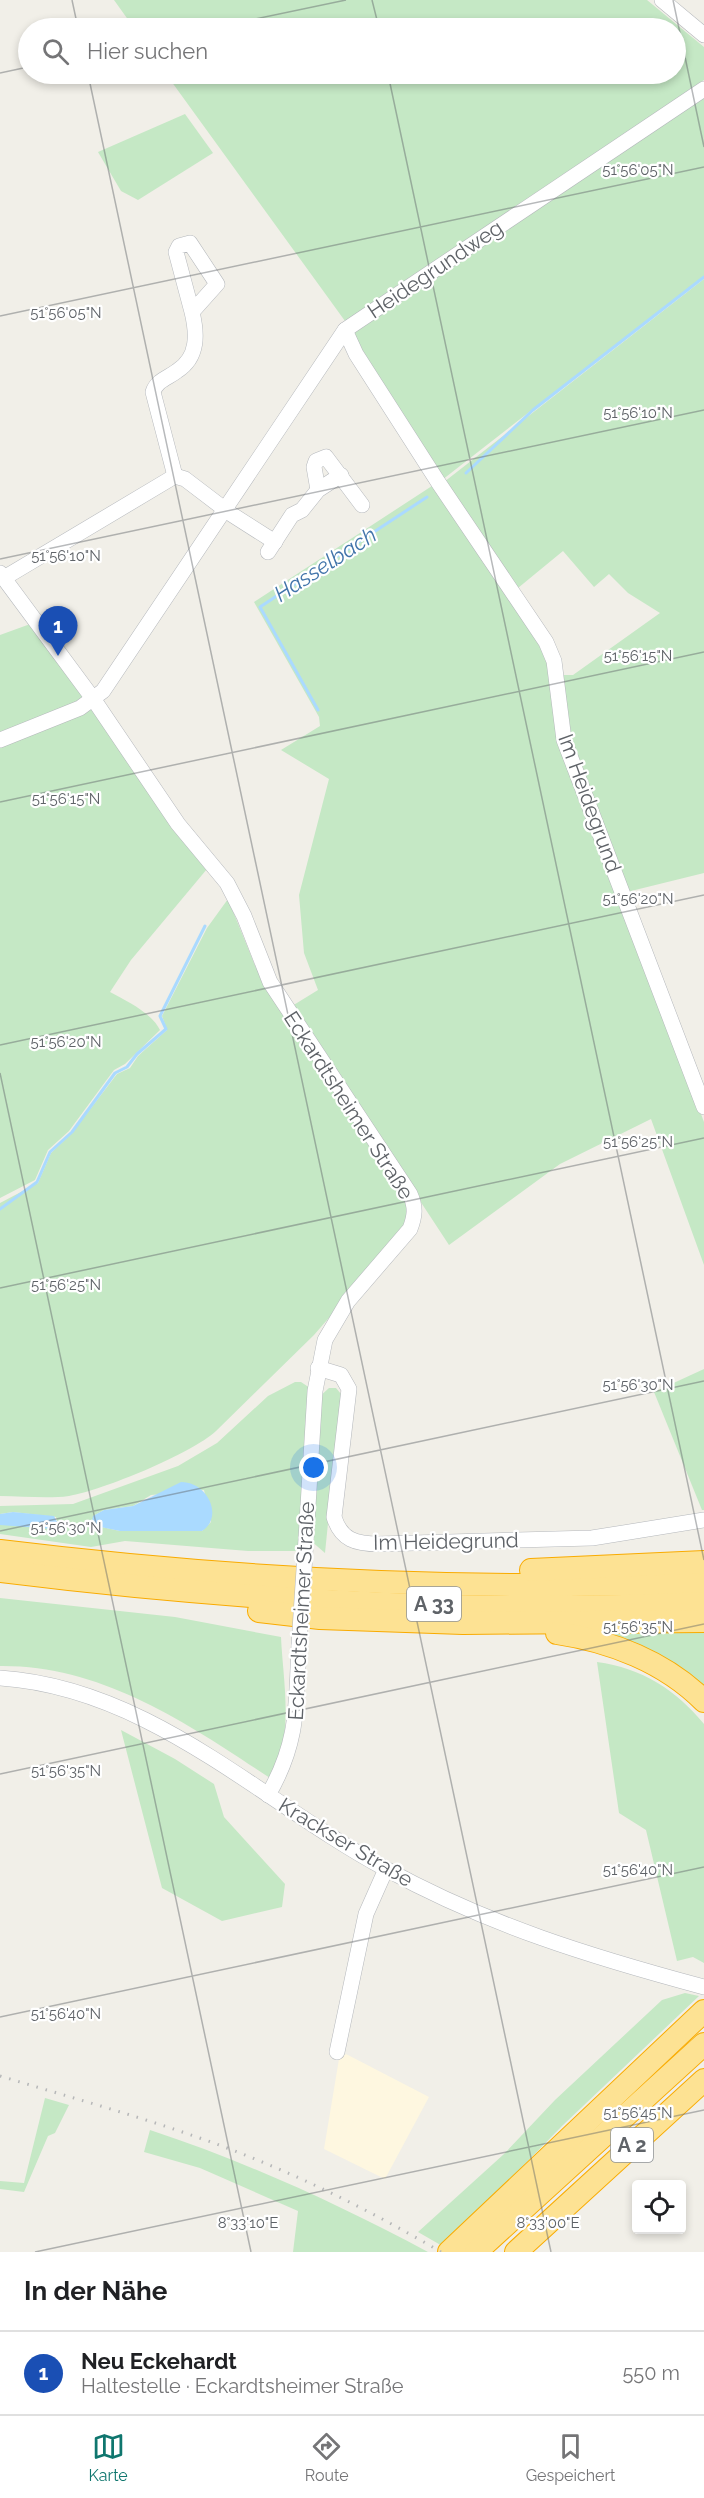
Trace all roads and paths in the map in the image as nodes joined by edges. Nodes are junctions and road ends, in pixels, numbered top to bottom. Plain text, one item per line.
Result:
1 (662, 0) edge
2 (684, 18) edge
3 (686, 20) edge
4 (704, 35) edge
5 (704, 89) edge
6 (192, 312) dead end
7 (345, 330) junction
8 (341, 475) junction
9 (175, 476) junction
10 (318, 490) junction
11 (362, 505) dead end
12 (224, 507) junction
13 (2, 575) edge
14 (94, 700) junction
15 (0, 740) edge
16 (704, 1107) edge
17 (318, 1368) junction
18 (704, 1520) edge
19 (0, 1551) edge
20 (704, 1562) edge
21 (0, 1570) edge
22 (295, 1579) junction
23 (704, 1583) edge
24 (164, 1589) junction
25 (704, 1603) edge
26 (704, 1621) edge
27 (463, 1623) junction
28 (0, 1678) edge
29 (704, 1701) edge
30 (268, 1795) junction
31 (386, 1869) junction
32 (704, 1987) edge
33 (703, 2012) edge
34 (704, 2044) edge
35 (337, 2052) dead end
36 (704, 2080) edge
37 (704, 2101) edge
38 (561, 2211) junction
39 (478, 2241) edge
40 (449, 2252) edge
41 (516, 2252) edge

1 - 2 street
3 - 4 street
5 - 7 street, Heidegrundweg
6 - 9 street
7 - 12 street, Heidegrundweg
7 - 16 street, Im Heidegrund
8 - 10 street
8 - 10 street
8 - 11 street
9 - 12 street
9 - 13 street
10 - 12 street
12 - 14 street, Heidegrundweg
13 - 14 street, Eckardtsheimer Straße
14 - 15 street, Heidegrundweg
14 - 17 street, Eckardtsheimer Straße
17 - 18 street, Im Heidegrund
17 - 30 street, Eckardtsheimer Straße, bridge
19 - 22 highway, A 33
20 - 22 highway
21 - 24 highway, A 33
22 - 23 highway, A 33
24 - 25 highway, A 33
24 - 27 highway
26 - 27 highway
27 - 29 highway
28 - 30 street, Krackser Straße
30 - 31 street, Krackser Straße
31 - 32 street, Krackser Straße
31 - 35 street
33 - 39 highway
34 - 39 highway, A 2
36 - 38 highway, A 2
37 - 38 highway
38 - 41 highway, A 2
39 - 40 highway

